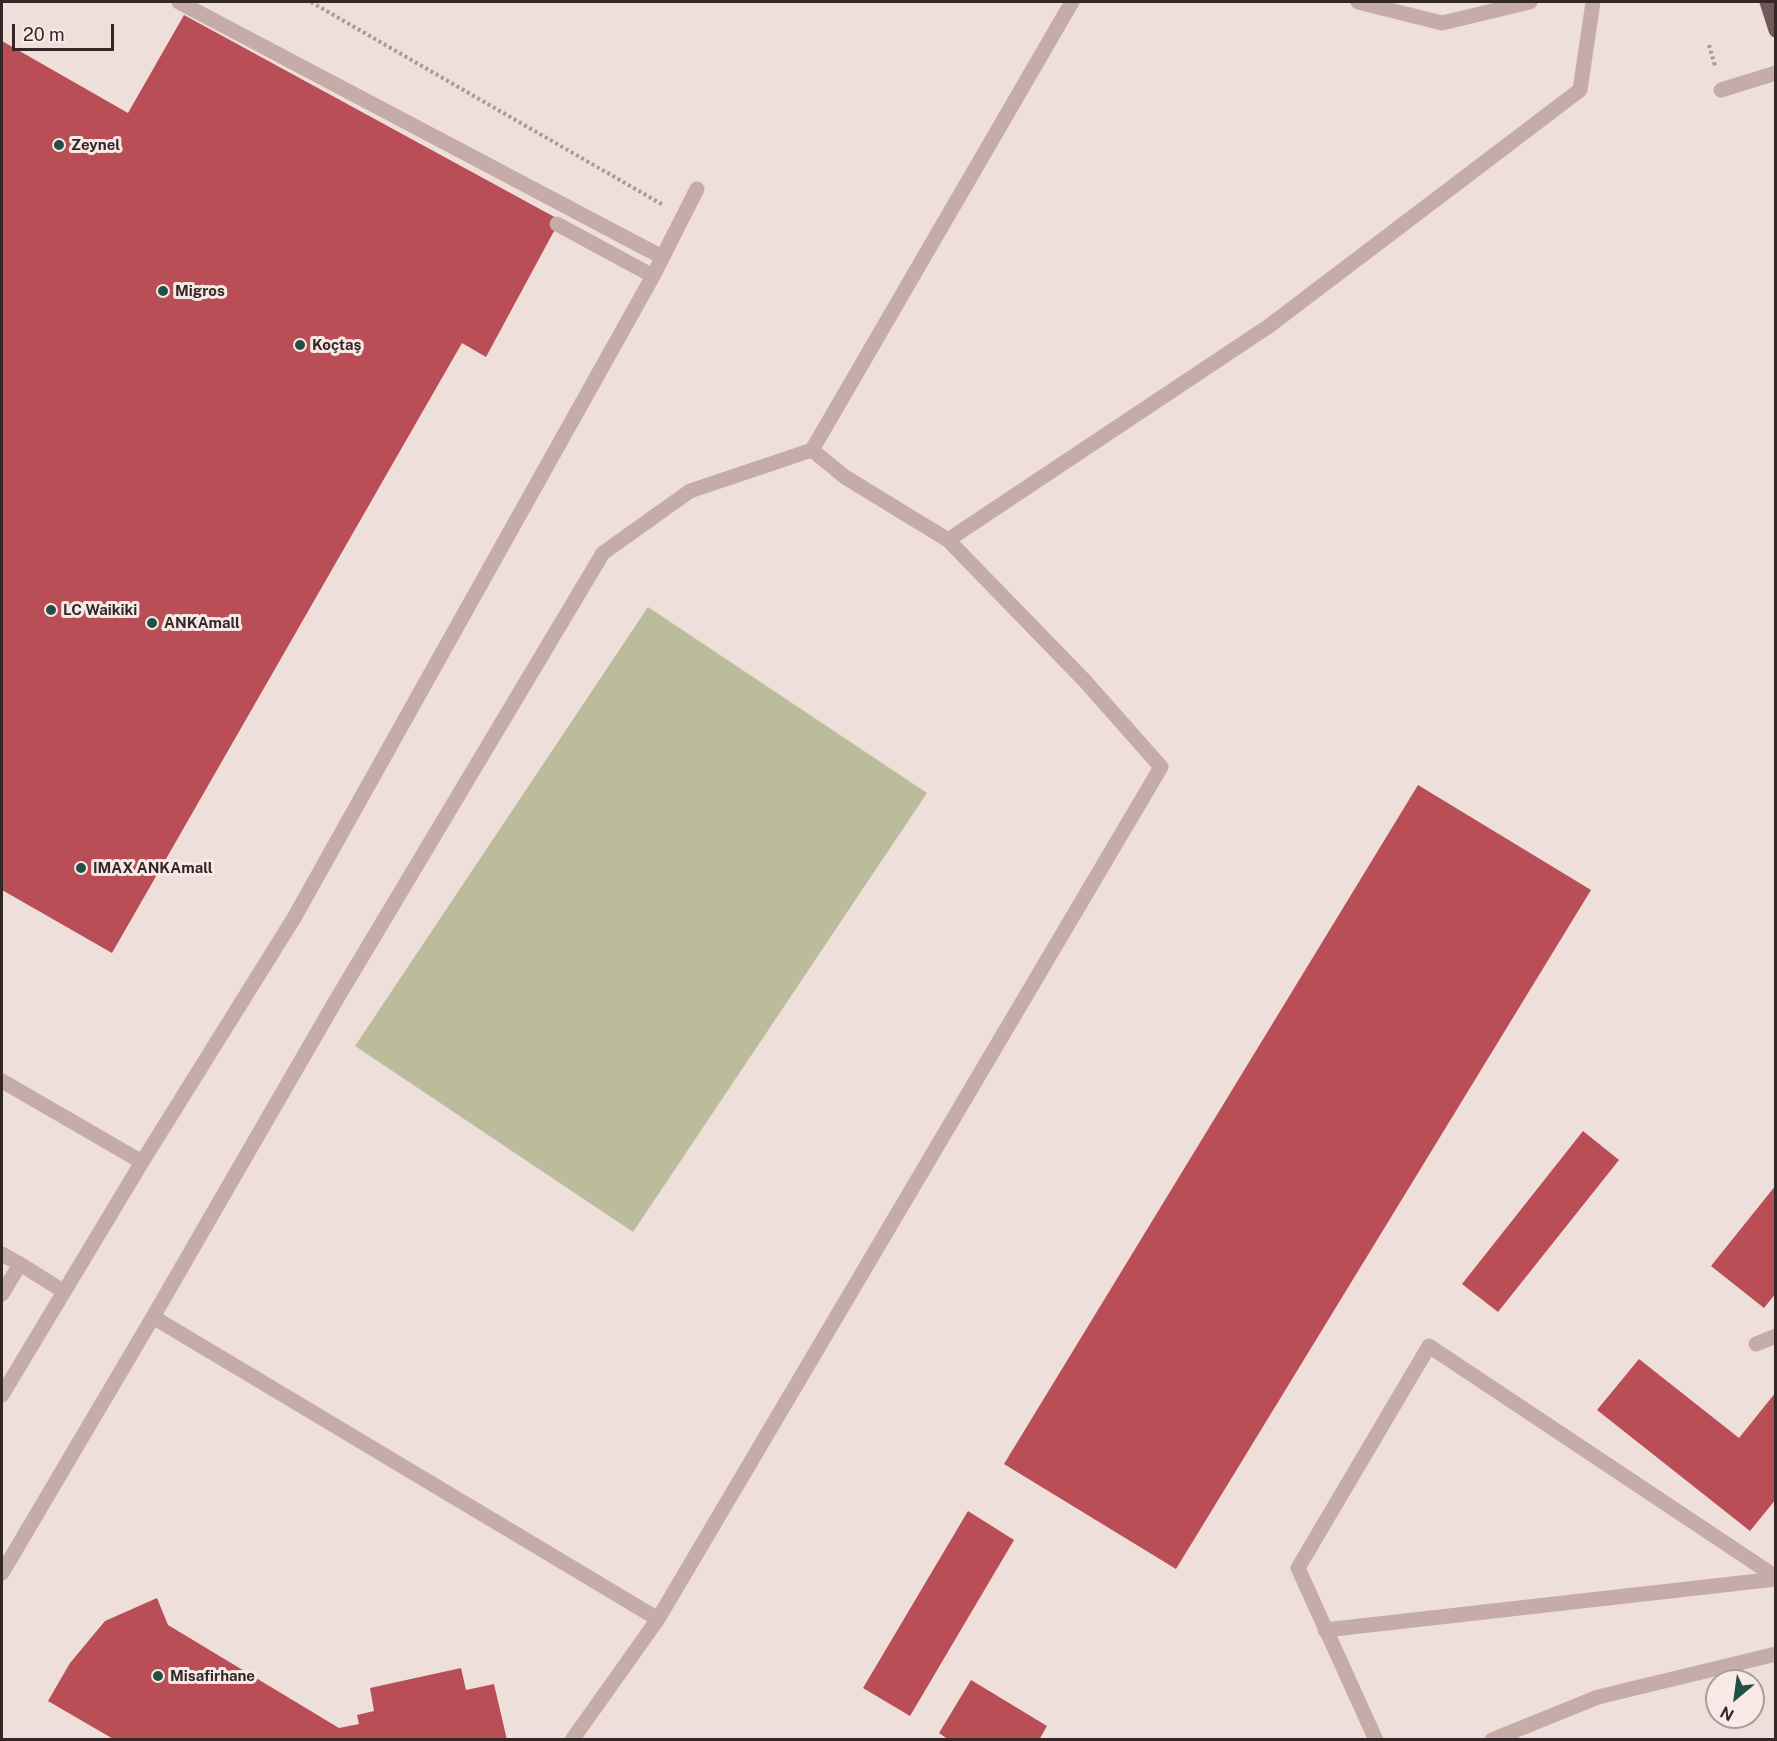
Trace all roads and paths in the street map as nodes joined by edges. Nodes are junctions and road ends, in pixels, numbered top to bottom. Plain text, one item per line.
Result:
1 (178, 2) edge
2 (311, 2) edge
3 (1072, 2) edge
4 (1358, 2) edge
5 (1530, 2) edge
6 (1593, 2) edge
7 (1767, 2) edge
8 (1776, 30) edge
9 (1776, 73) edge
10 (1721, 90) dead end
11 (697, 189) dead end
12 (682, 216) junction
13 (557, 224) dead end
14 (662, 257) junction
15 (653, 276) junction
16 (812, 450) junction
17 (948, 540) junction
18 (2, 1081) edge
19 (142, 1162) junction
20 (2, 1254) edge
21 (20, 1264) junction
22 (63, 1291) junction
23 (2, 1294) edge
24 (153, 1317) junction
25 (1776, 1336) edge
26 (1756, 1344) dead end
27 (2, 1395) edge
28 (2, 1573) edge
29 (1776, 1578) edge
30 (657, 1619) junction
31 (1325, 1630) junction
32 (1776, 1654) edge
33 (572, 1740) edge
34 (1376, 1740) edge
35 (1492, 1740) edge

1 - 14 street
2 - 12 path
3 - 16 street
4 - 5 street
6 - 17 street
7 - 8 main road
9 - 10 street
11 - 12 street
12 - 14 street
13 - 15 street
14 - 15 street
15 - 19 street
16 - 17 street
16 - 24 street
17 - 30 street
18 - 19 street
19 - 22 street
20 - 21 street
21 - 22 street
21 - 23 street
22 - 27 street
24 - 28 street
24 - 30 street
25 - 26 street
29 - 31 street
29 - 31 street
30 - 33 street
31 - 34 street
32 - 35 street

